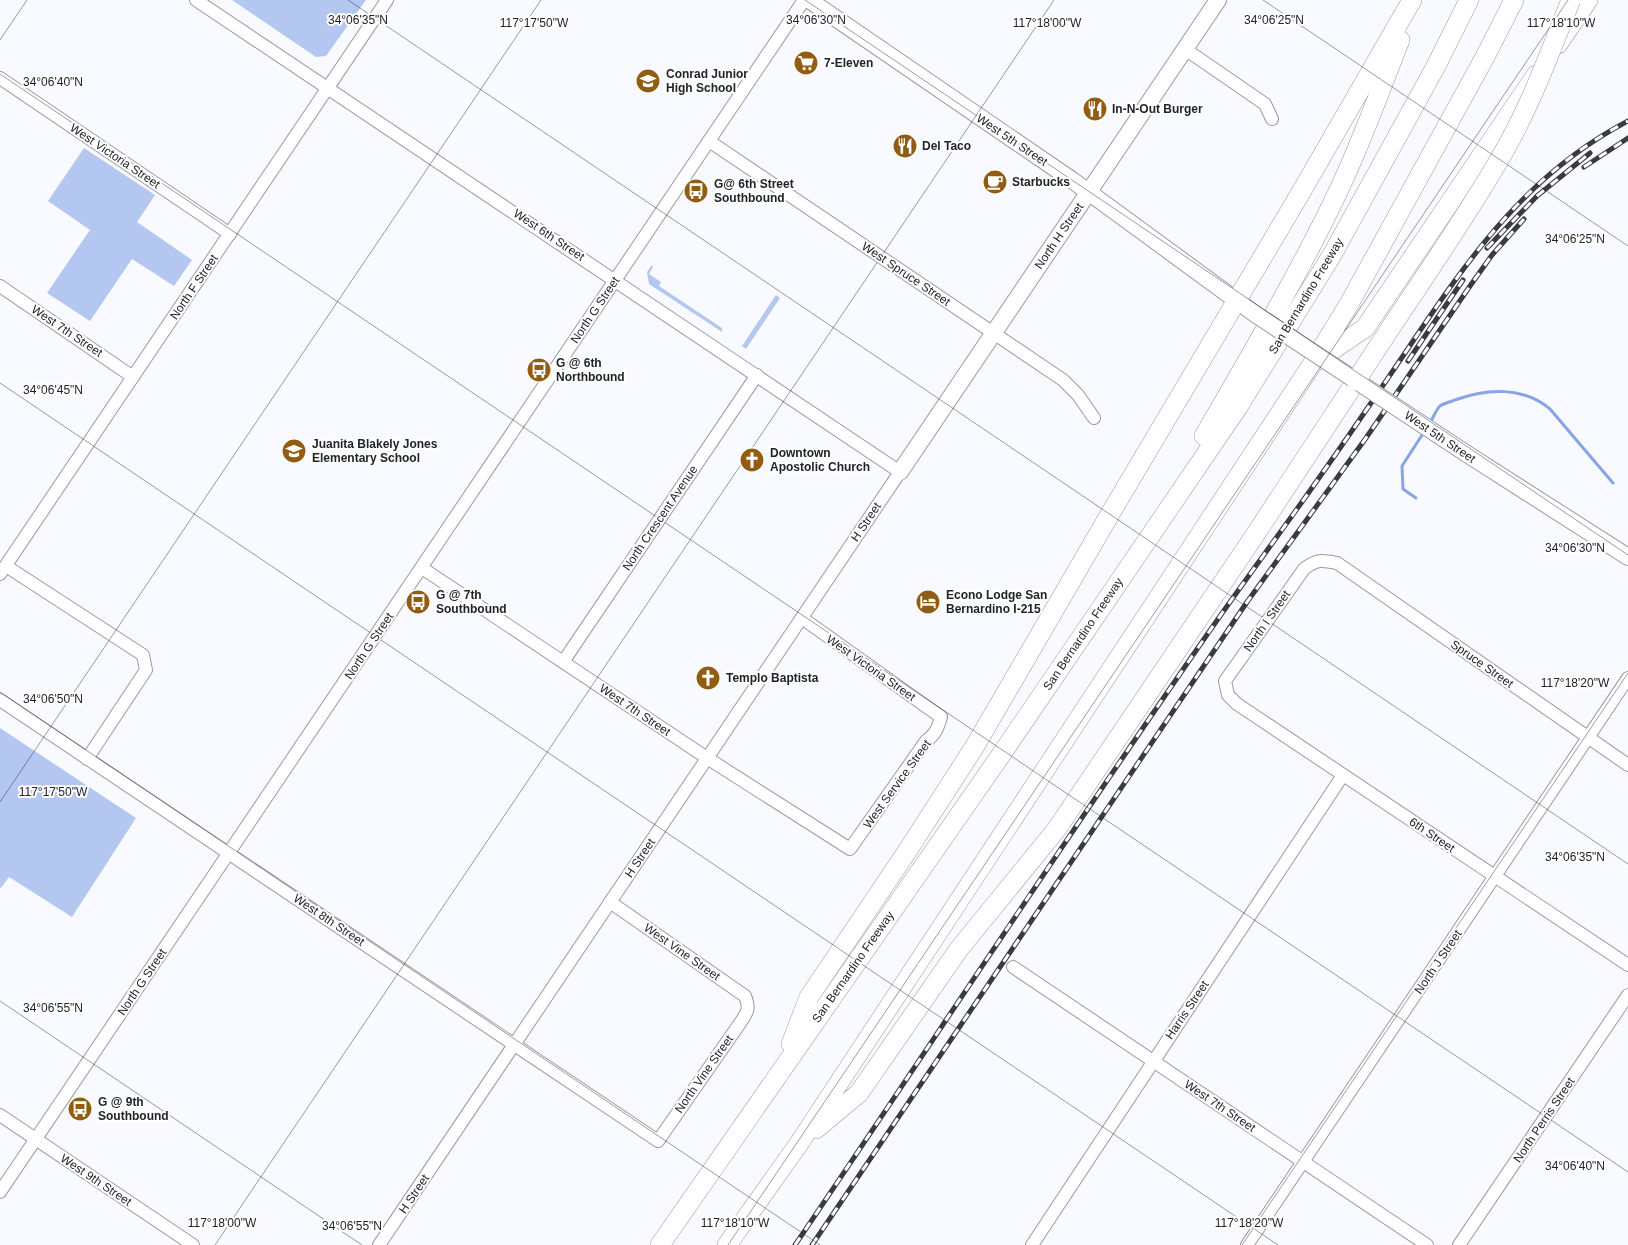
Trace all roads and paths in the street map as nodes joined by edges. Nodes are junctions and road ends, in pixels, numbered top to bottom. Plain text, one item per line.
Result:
1 (196, 0) edge
2 (388, 0) edge
3 (804, 0) edge
4 (809, 0) edge
5 (1218, 0) edge
6 (1412, 0) edge
7 (1416, 0) edge
8 (1469, 0) edge
9 (1514, 0) edge
10 (1571, 0) edge
11 (1588, 0) edge
12 (1185, 49) junction
13 (0, 78) edge
14 (328, 88) junction
15 (1272, 119) dead end
16 (709, 141) junction
17 (1089, 192) junction
18 (230, 234) junction
19 (615, 280) junction
20 (0, 286) edge
21 (1245, 307) junction
22 (994, 333) junction
23 (1313, 364) junction
24 (757, 375) junction
25 (134, 377) junction
26 (1356, 381) junction
27 (1094, 418) dead end
28 (900, 472) junction
29 (1628, 557) edge
30 (1337, 563) joint
31 (422, 568) junction
32 (3, 570) edge
33 (1123, 576) junction
34 (802, 618) junction
35 (563, 662) junction
36 (1628, 678) edge
37 (0, 700) edge
38 (1237, 704) joint
39 (941, 717) joint
40 (1588, 738) junction
41 (707, 758) junction
42 (87, 759) junction
43 (1628, 765) edge
44 (1343, 775) junction
45 (850, 849) joint
46 (229, 853) junction
47 (1495, 877) junction
48 (610, 902) junction
49 (1628, 966) edge
50 (1013, 967) dead end
51 (1628, 995) edge
52 (749, 1005) joint
53 (514, 1045) junction
54 (1154, 1061) junction
55 (781, 1071) junction
56 (0, 1115) edge
57 (35, 1139) junction
58 (658, 1141) joint
59 (798, 1144) junction
60 (1302, 1161) junction
61 (0, 1192) edge
62 (175, 1240) edge
63 (193, 1245) edge
64 (379, 1245) edge
65 (660, 1245) edge
66 (727, 1245) edge
67 (1032, 1245) edge
68 (1247, 1245) edge
69 (1427, 1245) edge
70 (1459, 1245) edge

1 - 14 street, West 6th Street
2 - 14 street, North F Street
3 - 16 street, North G Street
4 - 17 main road, West 5th Street
5 - 12 main road, North H Street
6 - 21 highway
7 - 33 highway
8 - 33 highway, San Bernardino Freeway
9 - 23 highway
10 - 26 highway, bridge
11 - 23 highway
12 - 15 street
12 - 17 main road, North H Street
13 - 18 street, West Victoria Street
14 - 18 street, North F Street
14 - 19 street, West 6th Street
16 - 19 street, North G Street
16 - 22 street, West Spruce Street
17 - 21 main road, West 5th Street
17 - 22 main road, North H Street
18 - 25 street, North F Street
19 - 24 street, West 6th Street
19 - 31 street, North G Street
20 - 25 street, West 7th Street
21 - 26 main road, West 5th Street, bridge
21 - 55 highway
22 - 27 street, West Spruce Street
22 - 28 main road, North H Street
23 - 59 highway
24 - 28 street, West 6th Street
24 - 35 street, North Crescent Avenue
25 - 32 street, North F Street
26 - 29 main road, West 5th Street, bridge
26 - 59 highway
28 - 34 street, H Street
30 - 38 street, North I Street
30 - 40 street, Spruce Street
31 - 35 street, West 7th Street
31 - 46 street, North G Street
32 - 42 street
33 - 55 highway, San Bernardino Freeway
34 - 39 street, West Victoria Street
34 - 41 street, H Street
35 - 41 street, West 7th Street
36 - 40 street, North J Street
37 - 42 street, West 8th Street
38 - 44 street, 6th Street
39 - 45 street, West Service Street
40 - 43 street, Spruce Street
40 - 47 street, North J Street
41 - 45 street, West 7th Street
41 - 48 street, H Street
42 - 46 street, West 8th Street
44 - 47 street, 6th Street
44 - 54 street, Harris Street
46 - 53 street, West 8th Street
46 - 57 street, North G Street
47 - 49 street, 6th Street
47 - 60 street, North J Street
48 - 52 street, West Vine Street
48 - 53 street, H Street
50 - 54 street, West 7th Street
51 - 70 street, North Perris Street
52 - 58 street, North Vine Street
53 - 58 street, West 8th Street
53 - 64 street, H Street
54 - 60 street, West 7th Street
54 - 67 street, Harris Street
55 - 65 highway, San Bernardino Freeway
56 - 57 street, West 9th Street
57 - 61 street, North G Street
57 - 62 street, West 9th Street
59 - 66 highway
60 - 68 street, North J Street
60 - 69 street, West 7th Street
62 - 63 street, West 9th Street

